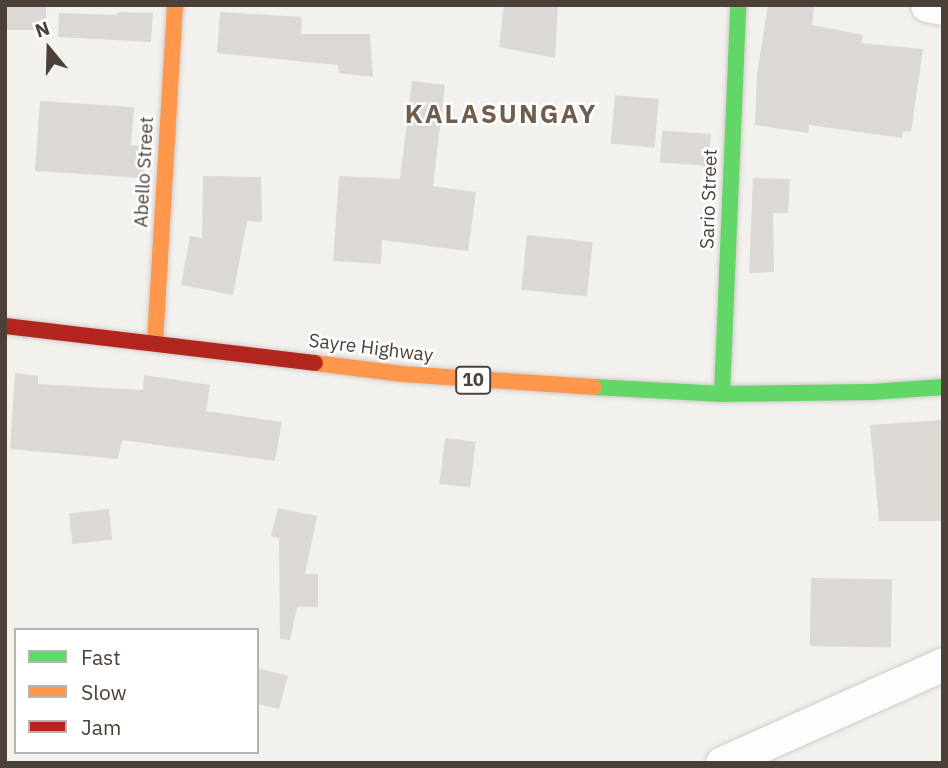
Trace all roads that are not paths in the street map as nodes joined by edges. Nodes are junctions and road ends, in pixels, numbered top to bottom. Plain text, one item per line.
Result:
1 (175, 5) edge
2 (738, 5) edge
3 (927, 5) edge
4 (943, 8) edge
5 (5, 326) edge
6 (155, 342) junction
7 (943, 387) edge
8 (722, 394) junction
9 (943, 664) edge
10 (722, 763) edge

1 - 6 main road, Abello Street
2 - 8 main road, Sario Street
3 - 4 street
5 - 6 main road, Sayre Highway / 10
6 - 8 main road, Sayre Highway / 10
7 - 8 main road, Sayre Highway / 10
9 - 10 street

